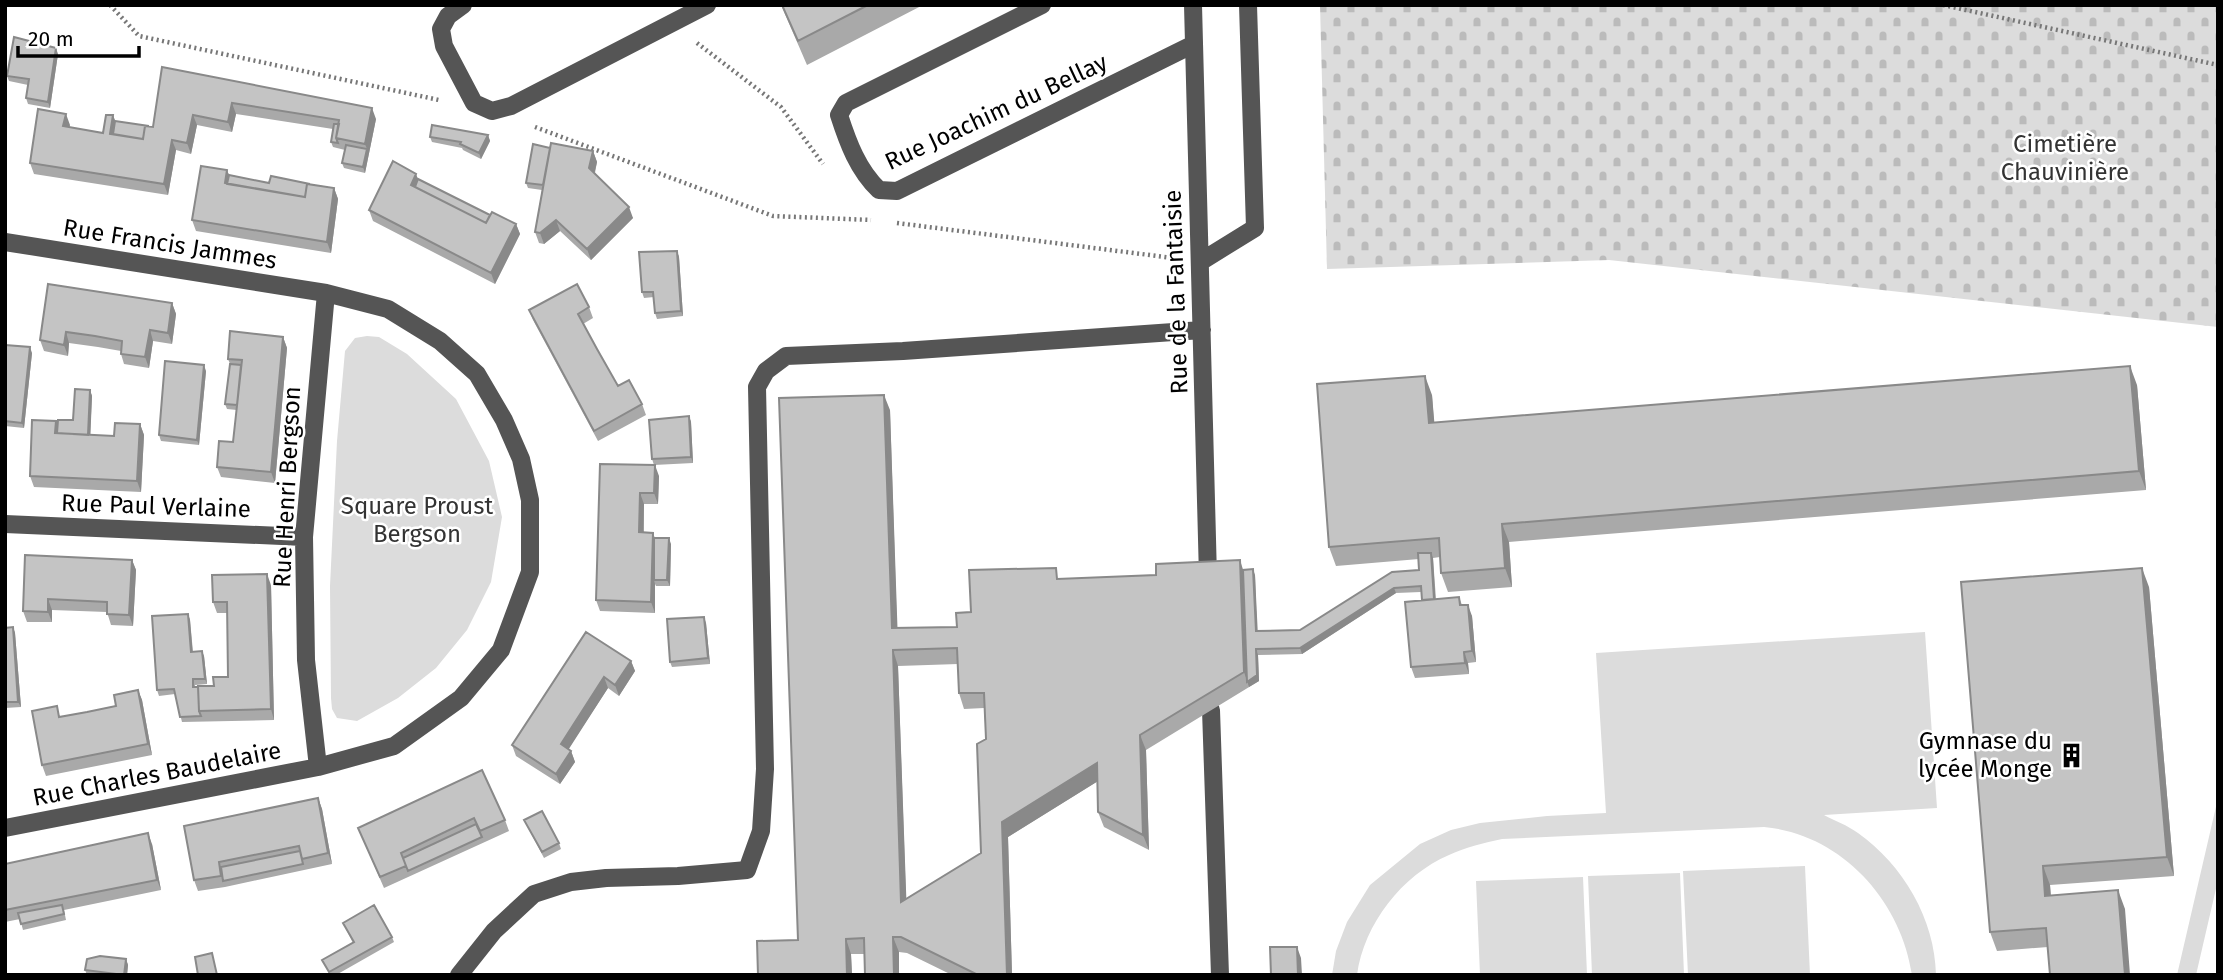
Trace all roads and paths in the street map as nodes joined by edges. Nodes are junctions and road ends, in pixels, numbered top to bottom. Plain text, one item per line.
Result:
1 (463, 5) edge
2 (707, 5) edge
3 (1042, 5) edge
4 (1194, 5) edge
5 (1248, 5) edge
6 (1943, 5) edge
7 (671, 23) junction
8 (1194, 44) junction
9 (2218, 65) edge
10 (830, 174) dead end
11 (854, 208) dead end
12 (876, 220) dead end
13 (890, 222) dead end
14 (5, 242) edge
15 (1199, 262) junction
16 (326, 293) junction
17 (1202, 330) junction
18 (5, 524) edge
19 (304, 537) junction
20 (1208, 577) edge
21 (1211, 710) edge
22 (318, 767) junction
23 (5, 828) edge
24 (459, 975) edge
25 (1220, 975) edge

1 - 7 street
2 - 7 street
3 - 8 street, Rue Joachim du Bellay
4 - 8 street, Rue de la Fantaisie
5 - 15 street
6 - 9 path
7 - 10 path
8 - 15 street, Rue de la Fantaisie
11 - 12 path
13 - 15 path
14 - 16 street, Rue Francis Jammes
15 - 17 street, Rue de la Fantaisie
16 - 19 street, Rue Henri Bergson
16 - 22 street, Rue Francis Jammes
17 - 20 street, Rue de la Fantaisie
17 - 24 street
18 - 19 street, Rue Paul Verlaine
19 - 22 street, Rue Henri Bergson
21 - 25 street
22 - 23 street, Rue Charles Baudelaire

